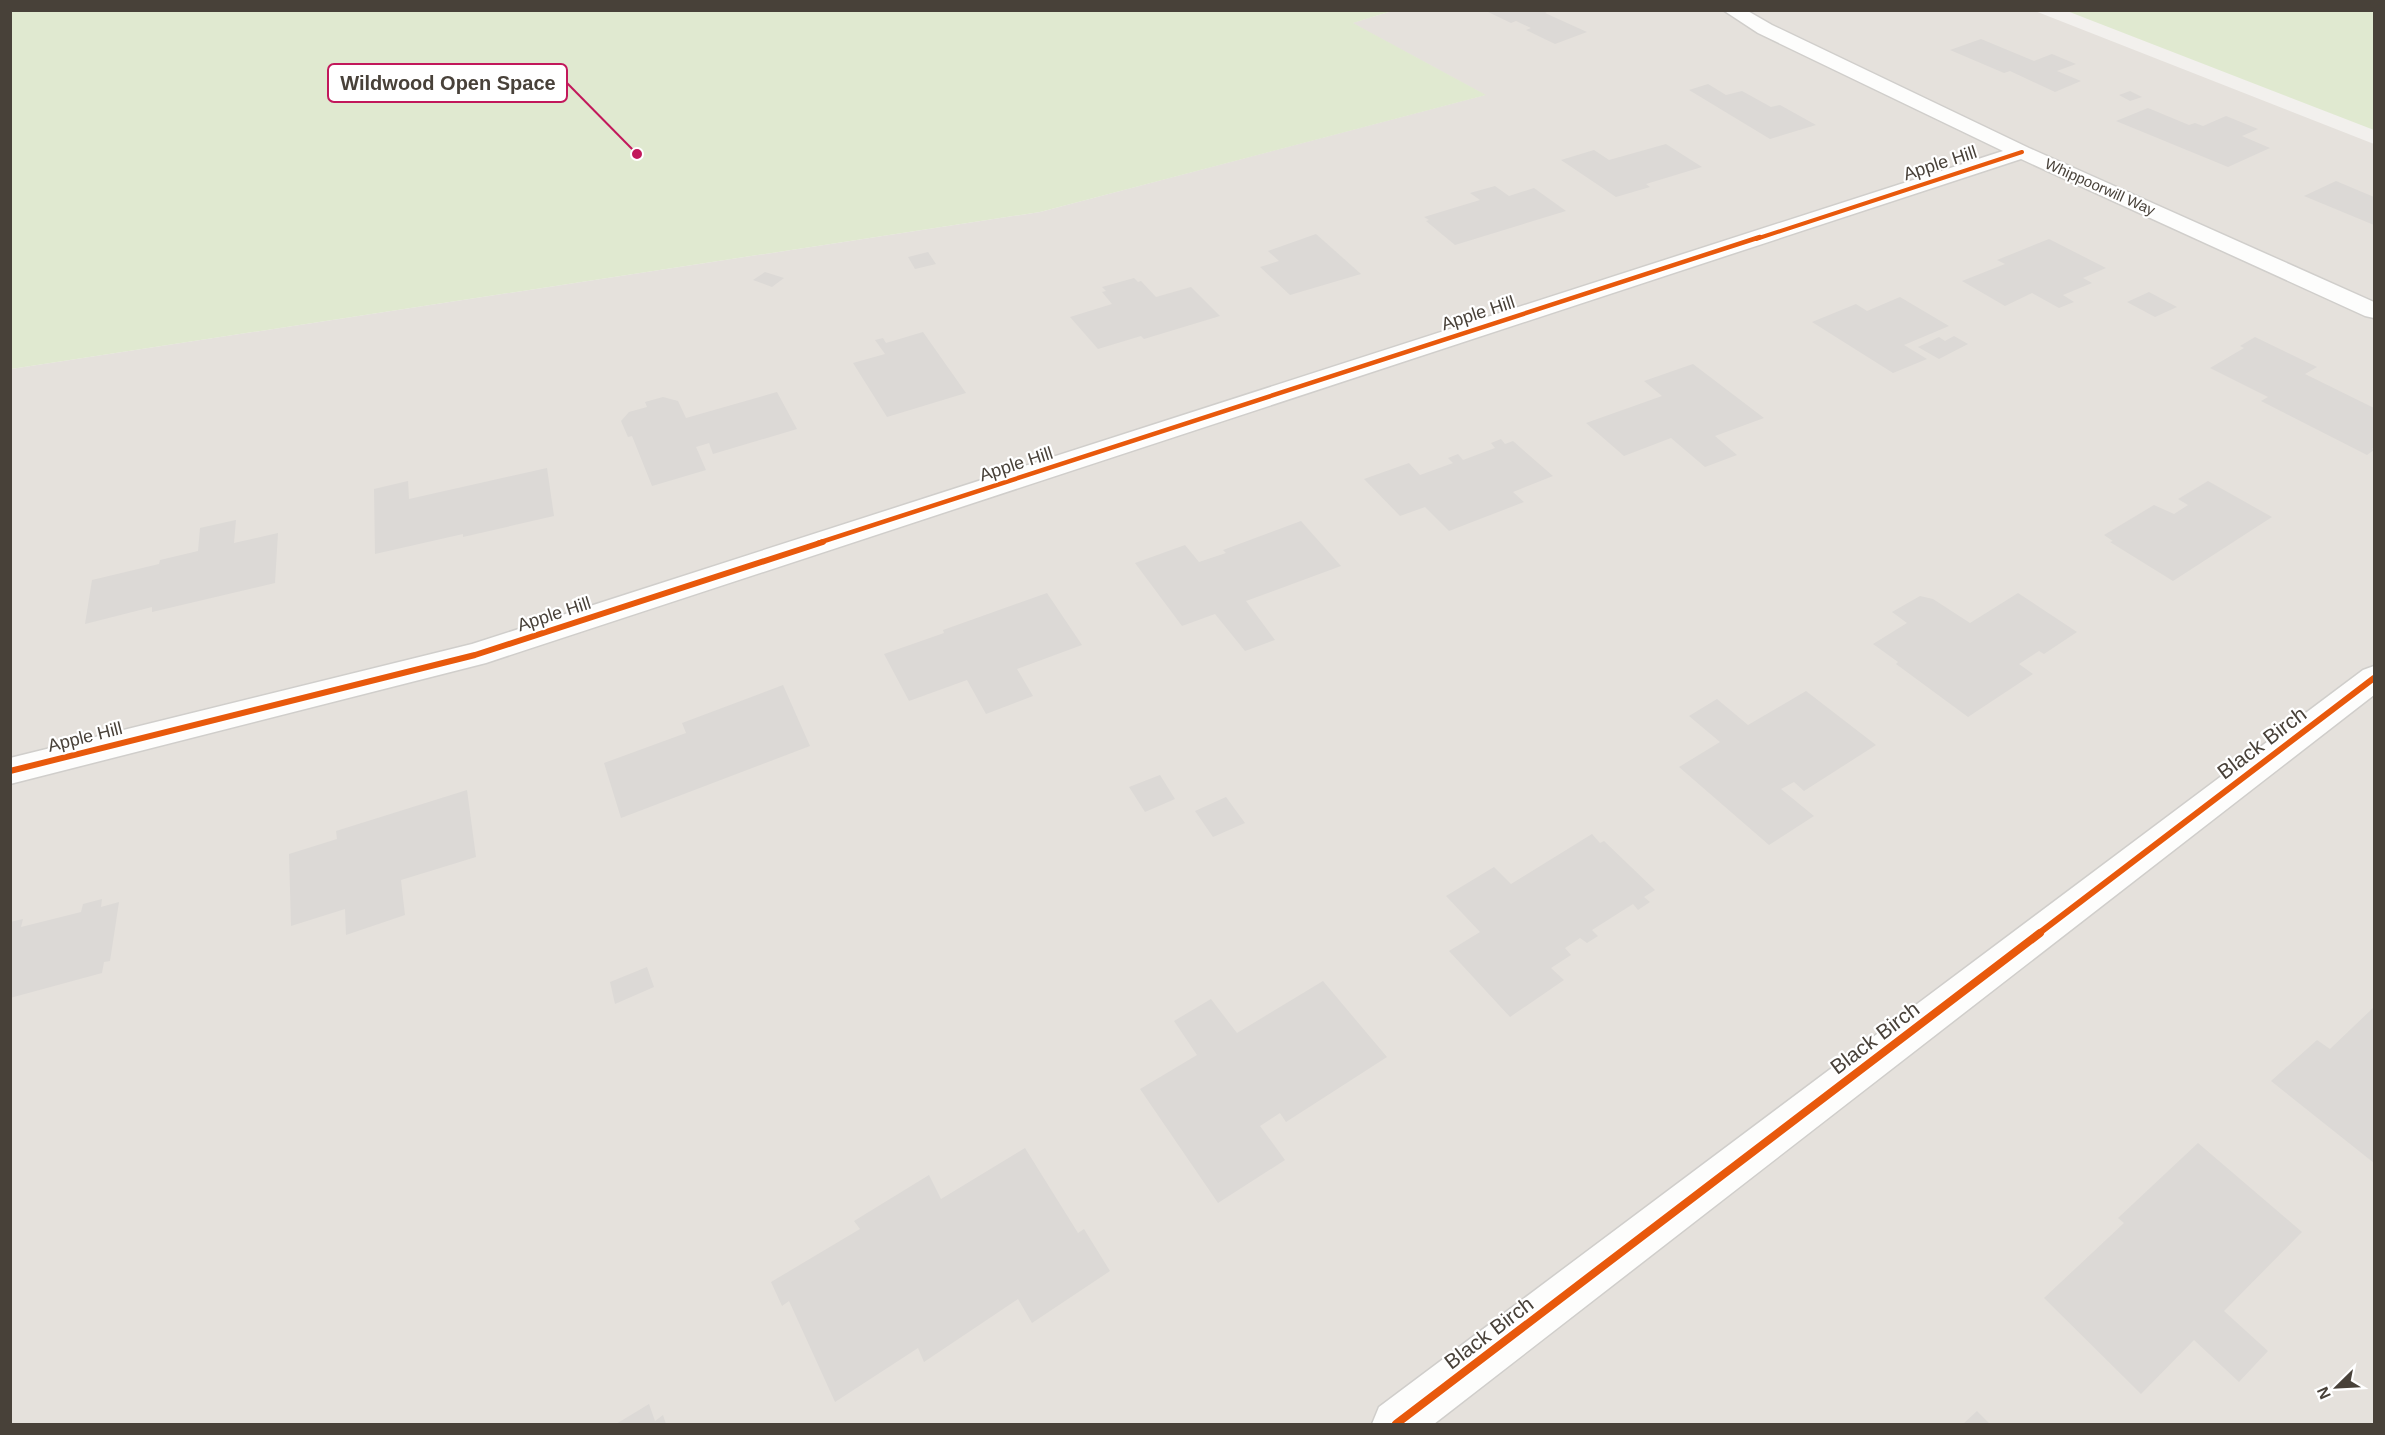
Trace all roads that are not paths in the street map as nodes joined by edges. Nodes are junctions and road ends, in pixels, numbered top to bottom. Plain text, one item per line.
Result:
1 (1732, 10) edge
2 (2022, 152) junction
3 (2374, 311) edge
4 (2374, 678) edge
5 (10, 771) edge
6 (1396, 1425) edge

1 - 2 street, Whippoorwill Way
2 - 3 street, Whippoorwill Way
2 - 5 street, Apple Hill
4 - 6 street, Black Birch

